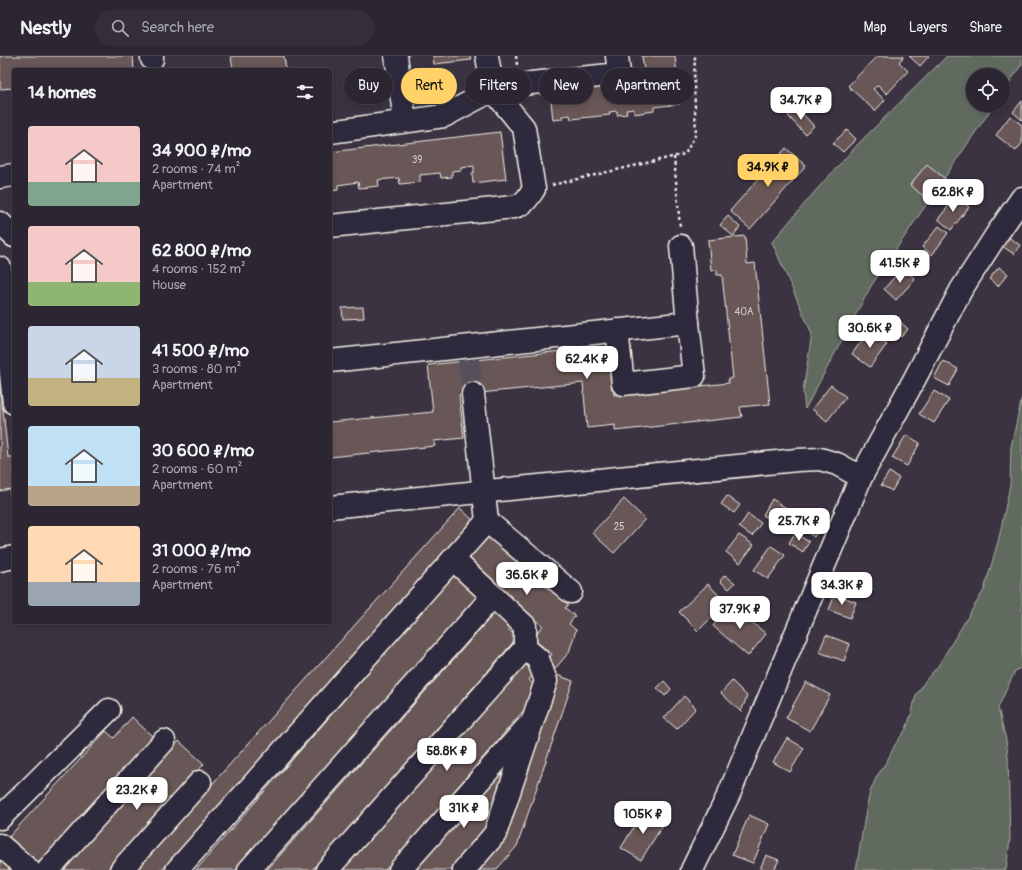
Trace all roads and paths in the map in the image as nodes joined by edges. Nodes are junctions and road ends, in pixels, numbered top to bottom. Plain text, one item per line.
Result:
1 (396, 56) edge
2 (487, 56) edge
3 (617, 56) edge
4 (695, 56) edge
5 (489, 68) edge
6 (531, 84) edge
7 (466, 104) edge
8 (504, 104) edge
9 (405, 121) junction
10 (332, 132) edge
11 (674, 157) junction
12 (12, 175) edge
13 (0, 177) edge
14 (534, 189) junction
15 (1022, 198) edge
16 (0, 223) edge
17 (332, 226) edge
18 (12, 234) edge
19 (681, 246) joint
20 (0, 268) edge
21 (688, 322) junction
22 (617, 330) junction
23 (332, 361) edge
24 (12, 385) edge
25 (473, 394) tunnel mouth
26 (861, 477) junction
27 (484, 491) junction
28 (332, 507) edge
29 (487, 521) junction
30 (12, 557) edge
31 (453, 559) junction
32 (0, 560) edge
33 (571, 592) dead end
34 (493, 596) junction
35 (525, 648) junction
36 (109, 710) dead end
37 (533, 720) junction
38 (164, 741) dead end
39 (200, 782) dead end
40 (0, 818) edge
41 (0, 845) edge
42 (29, 870) edge
43 (48, 870) edge
44 (121, 870) edge
45 (177, 870) edge
46 (249, 870) edge
47 (327, 870) edge
48 (400, 870) edge
49 (464, 870) edge
50 (692, 870) edge

1 - 9 street
2 - 5 street
3 - 6 street
4 - 11 path
7 - 9 street
8 - 14 street
9 - 10 street
11 - 14 path
11 - 19 path
12 - 13 street
14 - 17 street
15 - 26 street
16 - 18 street
19 - 21 street
20 - 24 street
21 - 22 street
21 - 22 street
22 - 23 street
25 - 27 street
26 - 27 street
26 - 50 street
27 - 28 street
27 - 29 street
29 - 31 street
29 - 33 street
30 - 32 street
31 - 34 street
31 - 45 street
34 - 35 street
34 - 46 street
35 - 37 street
35 - 47 street
36 - 40 street
37 - 48 street
37 - 49 street
38 - 43 street
39 - 44 street
41 - 42 street

